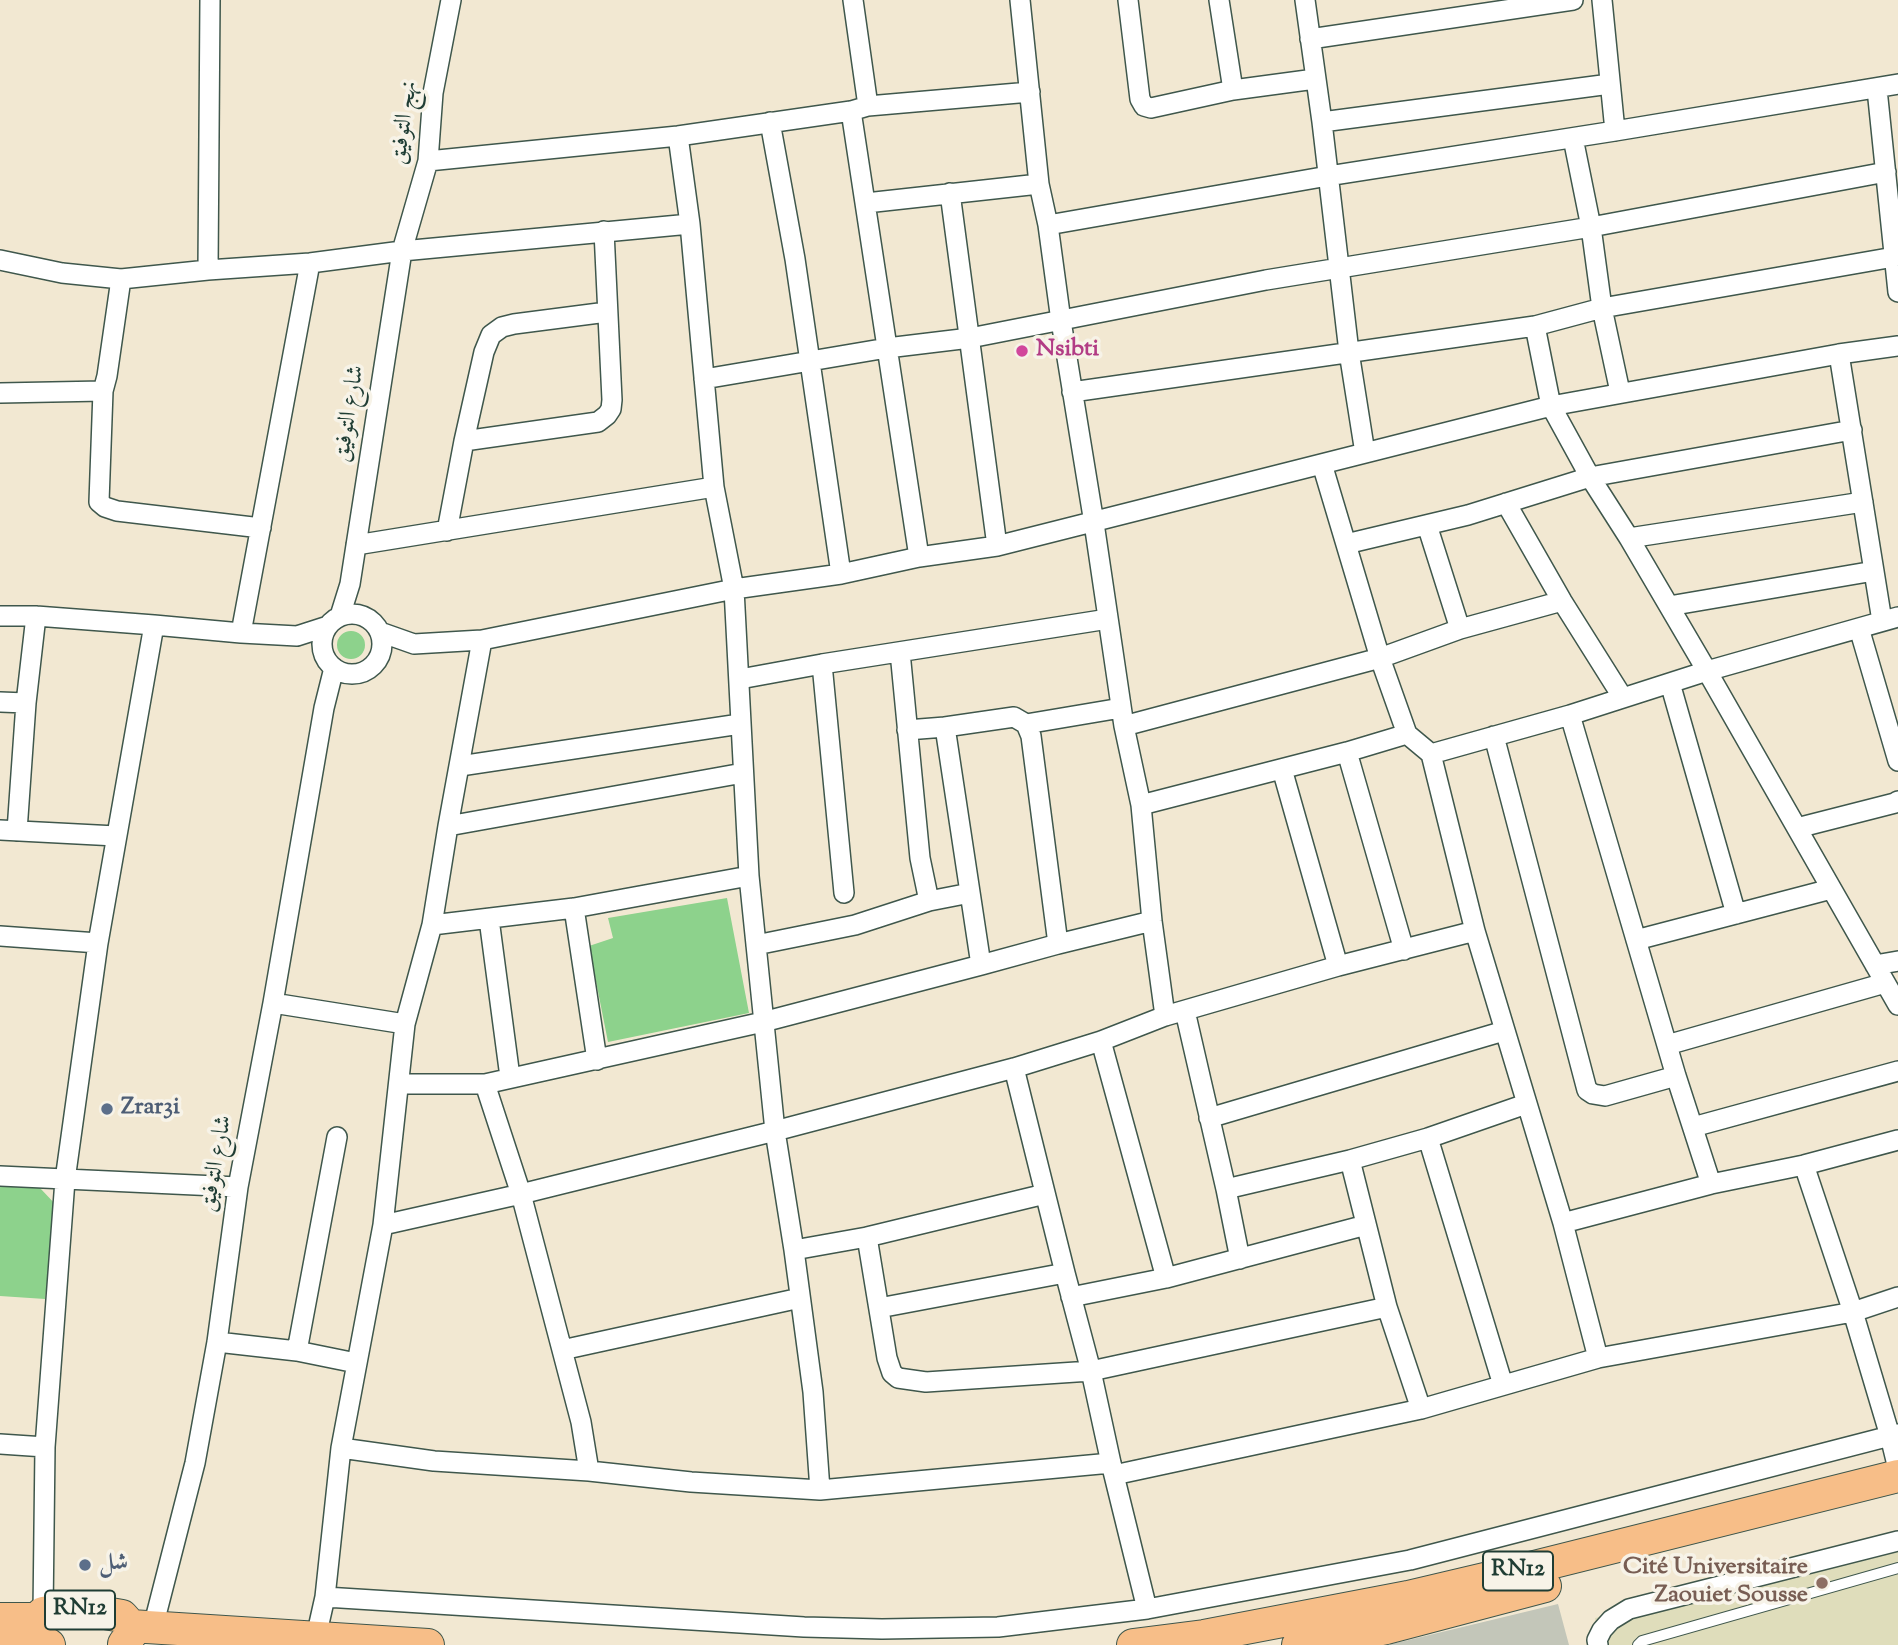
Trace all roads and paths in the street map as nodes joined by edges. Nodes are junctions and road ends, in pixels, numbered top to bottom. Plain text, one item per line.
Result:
1 (210, 0) edge
2 (451, 0) edge
3 (853, 0) edge
4 (1020, 0) edge
5 (1128, 0) edge
6 (1219, 0) edge
7 (1305, 0) edge
8 (1573, 0) edge
9 (1602, 0) edge
10 (1451, 8) edge
11 (1310, 39) junction
12 (1315, 79) junction
13 (1610, 83) junction
14 (1898, 84) edge
15 (1877, 89) junction
16 (1233, 90) junction
17 (1030, 92) junction
18 (860, 108) junction
19 (770, 122) junction
20 (1322, 122) junction
21 (1615, 131) junction
22 (678, 136) junction
23 (1573, 138) junction
24 (428, 161) junction
25 (1886, 172) junction
26 (1328, 176) junction
27 (1039, 184) junction
28 (950, 193) junction
29 (866, 203) junction
30 (690, 224) junction
31 (1048, 225) junction
32 (1591, 227) junction
33 (604, 231) junction
34 (402, 251) junction
35 (1894, 257) junction
36 (0, 260) edge
37 (310, 263) junction
38 (1339, 267) junction
39 (208, 270) junction
40 (121, 279) junction
41 (1898, 292) edge
42 (1602, 308) junction
43 (607, 312) junction
44 (1061, 321) junction
45 (1535, 326) junction
46 (970, 338) junction
47 (1898, 346) edge
48 (887, 348) junction
49 (1349, 352) junction
50 (1839, 354) junction
51 (810, 362) junction
52 (704, 379) junction
53 (103, 391) junction
54 (1072, 391) junction
55 (1620, 392) junction
56 (0, 393) edge
57 (1551, 406) junction
58 (1852, 430) junction
59 (464, 441) junction
60 (1365, 453) junction
61 (1322, 464) junction
62 (1590, 477) junction
63 (714, 487) junction
64 (1863, 502) junction
65 (1506, 503) junction
66 (1094, 523) junction
67 (1427, 525) junction
68 (261, 528) junction
69 (447, 531) junction
70 (1629, 538) junction
71 (1346, 544) junction
72 (356, 545) junction
73 (997, 546) junction
74 (919, 557) junction
75 (1874, 571) junction
76 (841, 574) junction
77 (350, 584) junction
78 (734, 589) junction
79 (1562, 601) junction
80 (1670, 606) junction
81 (0, 615) edge
82 (36, 616) junction
83 (1108, 619) junction
84 (1890, 619) edge
85 (334, 621) junction
86 (154, 625) junction
87 (375, 626) junction
88 (1859, 628) junction
89 (1460, 629) junction
90 (241, 633) junction
91 (296, 636) junction
92 (482, 640) junction
93 (414, 644) junction
94 (900, 652) junction
95 (1380, 658) junction
96 (329, 662) junction
97 (822, 664) junction
98 (370, 667) junction
99 (1707, 671) junction
100 (740, 679) junction
101 (1670, 683) junction
102 (1623, 698) junction
103 (0, 702) edge
104 (26, 703) junction
105 (324, 708) junction
106 (1570, 715) junction
107 (1123, 717) junction
108 (740, 724) junction
109 (1026, 724) junction
110 (944, 727) junction
111 (907, 730) junction
112 (1407, 734) junction
113 (1493, 736) junction
114 (1347, 752) junction
115 (1432, 754) junction
116 (1898, 761) edge
117 (460, 766) junction
118 (1282, 769) junction
119 (743, 773) junction
120 (1898, 801) edge
121 (1141, 805) junction
122 (448, 826) junction
123 (1797, 828) junction
124 (8, 831) edge
125 (116, 836) junction
126 (749, 876) junction
127 (1831, 889) junction
128 (844, 893) dead end
129 (970, 893) junction
130 (929, 901) junction
131 (574, 908) junction
132 (1736, 914) junction
133 (489, 919) junction
134 (1152, 921) junction
135 (432, 925) junction
136 (1475, 931) junction
137 (0, 936) edge
138 (1636, 940) junction
139 (98, 943) junction
140 (1058, 944) junction
141 (755, 945) junction
142 (1404, 950) junction
143 (1898, 961) edge
144 (981, 965) junction
145 (1875, 965) junction
146 (1338, 966) junction
147 (1885, 983) junction
148 (273, 1003) junction
149 (1898, 1005) edge
150 (1185, 1011) junction
151 (1165, 1016) junction
152 (763, 1022) junction
153 (405, 1024) junction
154 (1504, 1031) junction
155 (1101, 1041) junction
156 (1667, 1045) junction
157 (597, 1060) junction
158 (1014, 1068) junction
159 (1898, 1071) edge
160 (1676, 1076) junction
161 (509, 1077) junction
162 (400, 1084) junction
163 (485, 1084) junction
164 (1526, 1104) junction
165 (1209, 1118) junction
166 (1693, 1127) junction
167 (775, 1131) junction
168 (337, 1137) dead end
169 (1428, 1138) junction
170 (1898, 1140) edge
171 (1350, 1160) junction
172 (1804, 1165) junction
173 (0, 1176) edge
174 (65, 1180) junction
175 (1711, 1184) junction
176 (238, 1186) junction
177 (1226, 1189) junction
178 (521, 1194) junction
179 (1045, 1194) junction
180 (1563, 1223) junction
181 (383, 1225) junction
182 (1366, 1225) junction
183 (867, 1237) junction
184 (794, 1250) junction
185 (1240, 1259) junction
186 (1065, 1273) junction
187 (1166, 1278) junction
188 (1071, 1297) junction
189 (1898, 1297) edge
190 (800, 1298) junction
191 (1387, 1307) junction
192 (879, 1308) junction
193 (1853, 1312) junction
194 (217, 1342) junction
195 (562, 1350) junction
196 (297, 1352) junction
197 (1598, 1358) junction
198 (356, 1363) junction
199 (1091, 1371) junction
200 (1503, 1385) junction
201 (1421, 1409) junction
202 (1894, 1435) edge
203 (0, 1444) edge
204 (45, 1447) junction
205 (341, 1448) junction
206 (1112, 1469) junction
207 (1898, 1469) edge
208 (589, 1471) junction
209 (1898, 1476) edge
210 (820, 1490) junction
211 (1898, 1499) edge
212 (1898, 1541) edge
213 (1898, 1568) edge
214 (325, 1597) junction
215 (1147, 1609) junction
216 (0, 1619) edge
217 (44, 1630) edge
218 (136, 1633) edge
219 (317, 1637) junction
220 (1317, 1644) edge
221 (0, 1645) edge
222 (428, 1645) edge
223 (1133, 1645) edge
224 (1598, 1645) edge
225 (1638, 1645) edge

1 - 39 street
2 - 24 street, نهج التوفيق
3 - 18 street
4 - 17 street
5 - 16 street
6 - 16 street
7 - 11 street
8 - 10 street
9 - 13 street
10 - 11 street
11 - 12 street
12 - 16 street
12 - 20 street
13 - 20 street
13 - 21 street
14 - 15 street
15 - 21 street
15 - 25 street
17 - 18 street
17 - 27 street
18 - 19 street
18 - 29 street
19 - 22 street
19 - 51 street
20 - 26 street
21 - 23 street
22 - 24 street
22 - 30 street
23 - 26 street
23 - 32 street
24 - 34 street, نهج التوفيق
25 - 32 street
25 - 35 street
26 - 31 street
26 - 38 street
27 - 28 street
27 - 31 street
28 - 29 street
28 - 46 street
29 - 48 street
30 - 33 street
30 - 52 street
31 - 44 street
32 - 38 street
32 - 42 street
33 - 34 street
33 - 43 street
34 - 37 street
34 - 72 street, شارع التوفيق
35 - 41 street
35 - 42 street
36 - 40 street
37 - 39 street
37 - 68 street
38 - 44 street
38 - 49 street
39 - 40 street
40 - 53 street
42 - 45 street
42 - 55 street
43 - 59 street
43 - 59 street
44 - 46 street
44 - 54 street
45 - 49 street
45 - 57 street
46 - 48 street
46 - 73 street
47 - 50 street
48 - 51 street
48 - 74 street
49 - 54 street
49 - 60 street
50 - 55 street
50 - 58 street
51 - 52 street
51 - 76 street
52 - 63 street
53 - 56 street
53 - 68 street
54 - 66 street
55 - 57 street
57 - 60 street
57 - 62 street
58 - 62 street
58 - 64 street
59 - 69 street
60 - 61 street
61 - 66 street
61 - 71 street
62 - 65 street
62 - 70 street
63 - 69 street
63 - 78 street
64 - 70 street
64 - 75 street
65 - 67 street
65 - 79 street
66 - 73 street
66 - 83 street
67 - 71 street
67 - 89 street
68 - 90 street
69 - 72 street
70 - 80 street
71 - 95 street
72 - 77 street, شارع التوفيق
73 - 74 street
74 - 76 street
75 - 80 street
75 - 84 street
76 - 78 street
77 - 85 street, شارع التوفيق
77 - 87 street
78 - 92 street
78 - 100 street
79 - 89 street
79 - 102 street
80 - 99 street
81 - 82 street
82 - 86 street
82 - 104 street
83 - 94 street
83 - 107 street
84 - 88 street
85 - 87 street
85 - 91 street
85 - 96 street
86 - 90 street
86 - 125 street
87 - 93 street
87 - 98 street
88 - 99 street
88 - 116 street
89 - 95 street
90 - 91 street
91 - 96 street
92 - 93 street
92 - 117 street
93 - 98 street
94 - 97 street
94 - 111 street
95 - 107 street
95 - 112 street
96 - 98 street
96 - 105 street, شارع التوفيق
97 - 100 street
97 - 128 street
98 - 105 street
99 - 101 street
99 - 123 street
100 - 108 street
101 - 102 street
101 - 132 street
102 - 106 street
103 - 104 street
104 - 124 street
105 - 148 street, شارع التوفيق
106 - 113 street
106 - 138 street
107 - 109 street
107 - 121 street
108 - 117 street
108 - 119 street
109 - 110 street
109 - 140 street
110 - 111 street
110 - 129 street
111 - 130 street
112 - 114 street
112 - 115 street
113 - 115 street
113 - 160 street
114 - 118 street
114 - 142 street
115 - 136 street
117 - 122 street
118 - 121 street
118 - 146 street
119 - 122 street
119 - 126 street
120 - 123 street
121 - 134 street
122 - 135 street
123 - 127 street
124 - 125 street
125 - 139 street
126 - 131 street
126 - 141 street
127 - 132 street
127 - 145 street
129 - 130 street
129 - 144 street
130 - 141 street
131 - 133 street
131 - 157 street
132 - 138 street
133 - 135 street
133 - 161 street
134 - 140 street
134 - 151 street
135 - 153 street
136 - 142 street
136 - 154 street
137 - 139 street
138 - 156 street
139 - 174 street
140 - 144 street
141 - 152 street
142 - 146 street
143 - 145 street
144 - 152 street
145 - 147 street
146 - 150 street
147 - 149 street
147 - 156 street
148 - 153 street
148 - 176 street, شارع التوفيق
150 - 151 street
150 - 165 street
151 - 155 street
152 - 157 street
152 - 167 street
153 - 162 street
154 - 164 street
154 - 165 street
155 - 158 street
155 - 187 street
156 - 160 street
157 - 161 street
158 - 167 street
158 - 179 street
159 - 166 street
160 - 166 street
161 - 163 street
162 - 163 street
162 - 181 street
163 - 178 street
164 - 169 street
164 - 180 street
165 - 177 street
166 - 175 street
167 - 178 street
167 - 184 street
168 - 196 street
169 - 171 street
169 - 200 street
170 - 172 street
171 - 177 street
171 - 182 street
172 - 175 street
172 - 193 street
173 - 174 street
174 - 176 street
174 - 204 street
175 - 180 street
176 - 194 street, شارع التوفيق
177 - 185 street
178 - 181 street
178 - 195 street
179 - 183 street
179 - 186 street
180 - 197 street
181 - 198 street
182 - 185 street
182 - 191 street
183 - 184 street
183 - 192 street
184 - 190 street
185 - 187 street
186 - 188 street
186 - 192 street
187 - 188 street
188 - 199 street
189 - 193 street
190 - 195 street
190 - 210 street
191 - 199 street
191 - 201 street
192 - 199 street
193 - 197 street
193 - 202 street
194 - 196 street
194 - 218 street, شارع التوفيق
195 - 208 street
196 - 198 street
197 - 200 street
198 - 205 street
199 - 206 street
200 - 201 street
201 - 206 street
202 - 207 street
202 - 215 street
203 - 204 street
204 - 217 street
205 - 208 street
205 - 214 street
206 - 210 street
206 - 215 street
208 - 210 street
209 - 223 highway, RN12
211 - 220 highway, RN12
212 - 224 street
213 - 225 lane
214 - 215 street
214 - 219 street
216 - 217 highway, RN12
217 - 218 highway, RN12
217 - 221 highway, RN12
218 - 219 highway, RN12
219 - 222 highway, RN12

